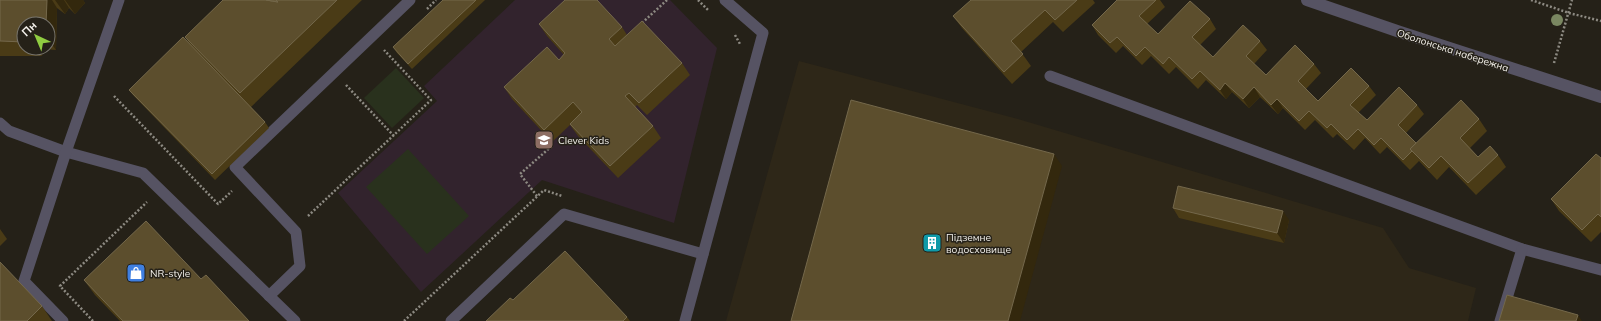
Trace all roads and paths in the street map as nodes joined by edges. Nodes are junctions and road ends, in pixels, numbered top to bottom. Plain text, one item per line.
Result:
1 (119, 0) edge
2 (410, 0) edge
3 (436, 0) edge
4 (667, 0) edge
5 (698, 0) edge
6 (725, 0) edge
7 (1307, 0) edge
8 (1531, 0) edge
9 (1572, 0) edge
10 (425, 10) dead end
11 (1569, 13) junction
12 (715, 16) dead end
13 (1601, 22) edge
14 (642, 24) edge
15 (732, 32) dead end
16 (388, 44) dead end
17 (383, 49) junction
18 (742, 49) dead end
19 (378, 54) dead end
20 (1050, 76) dead end
21 (351, 80) dead end
22 (1550, 81) junction
23 (114, 96) dead end
24 (1601, 97) edge
25 (0, 123) edge
26 (394, 136) junction
27 (553, 145) dead end
28 (66, 152) junction
29 (537, 196) junction
30 (566, 197) dead end
31 (151, 199) dead end
32 (218, 204) dead end
33 (303, 210) dead end
34 (308, 216) junction
35 (309, 222) dead end
36 (1522, 249) junction
37 (703, 254) junction
38 (1601, 270) edge
39 (269, 296) junction
40 (63, 321) edge
41 (93, 321) edge
42 (295, 321) edge
43 (404, 321) edge
44 (451, 321) edge
45 (685, 321) edge
46 (1500, 321) edge

1 - 28 lane
2 - 39 lane
3 - 10 path
4 - 14 path
5 - 12 path
6 - 37 lane
7 - 22 street, Оболонська набережна
8 - 11 path
9 - 11 path
11 - 13 path
11 - 22 path
15 - 18 path
16 - 17 path
17 - 19 path
17 - 26 path
20 - 36 lane
21 - 26 path
22 - 24 street, Оболонська набережна
23 - 32 path
25 - 28 lane
26 - 34 path
27 - 29 path
28 - 39 lane
28 - 40 lane
29 - 30 path
29 - 43 path
31 - 41 path
33 - 34 path
34 - 35 path
36 - 38 lane
36 - 46 lane
37 - 44 lane
37 - 45 lane
39 - 42 lane

